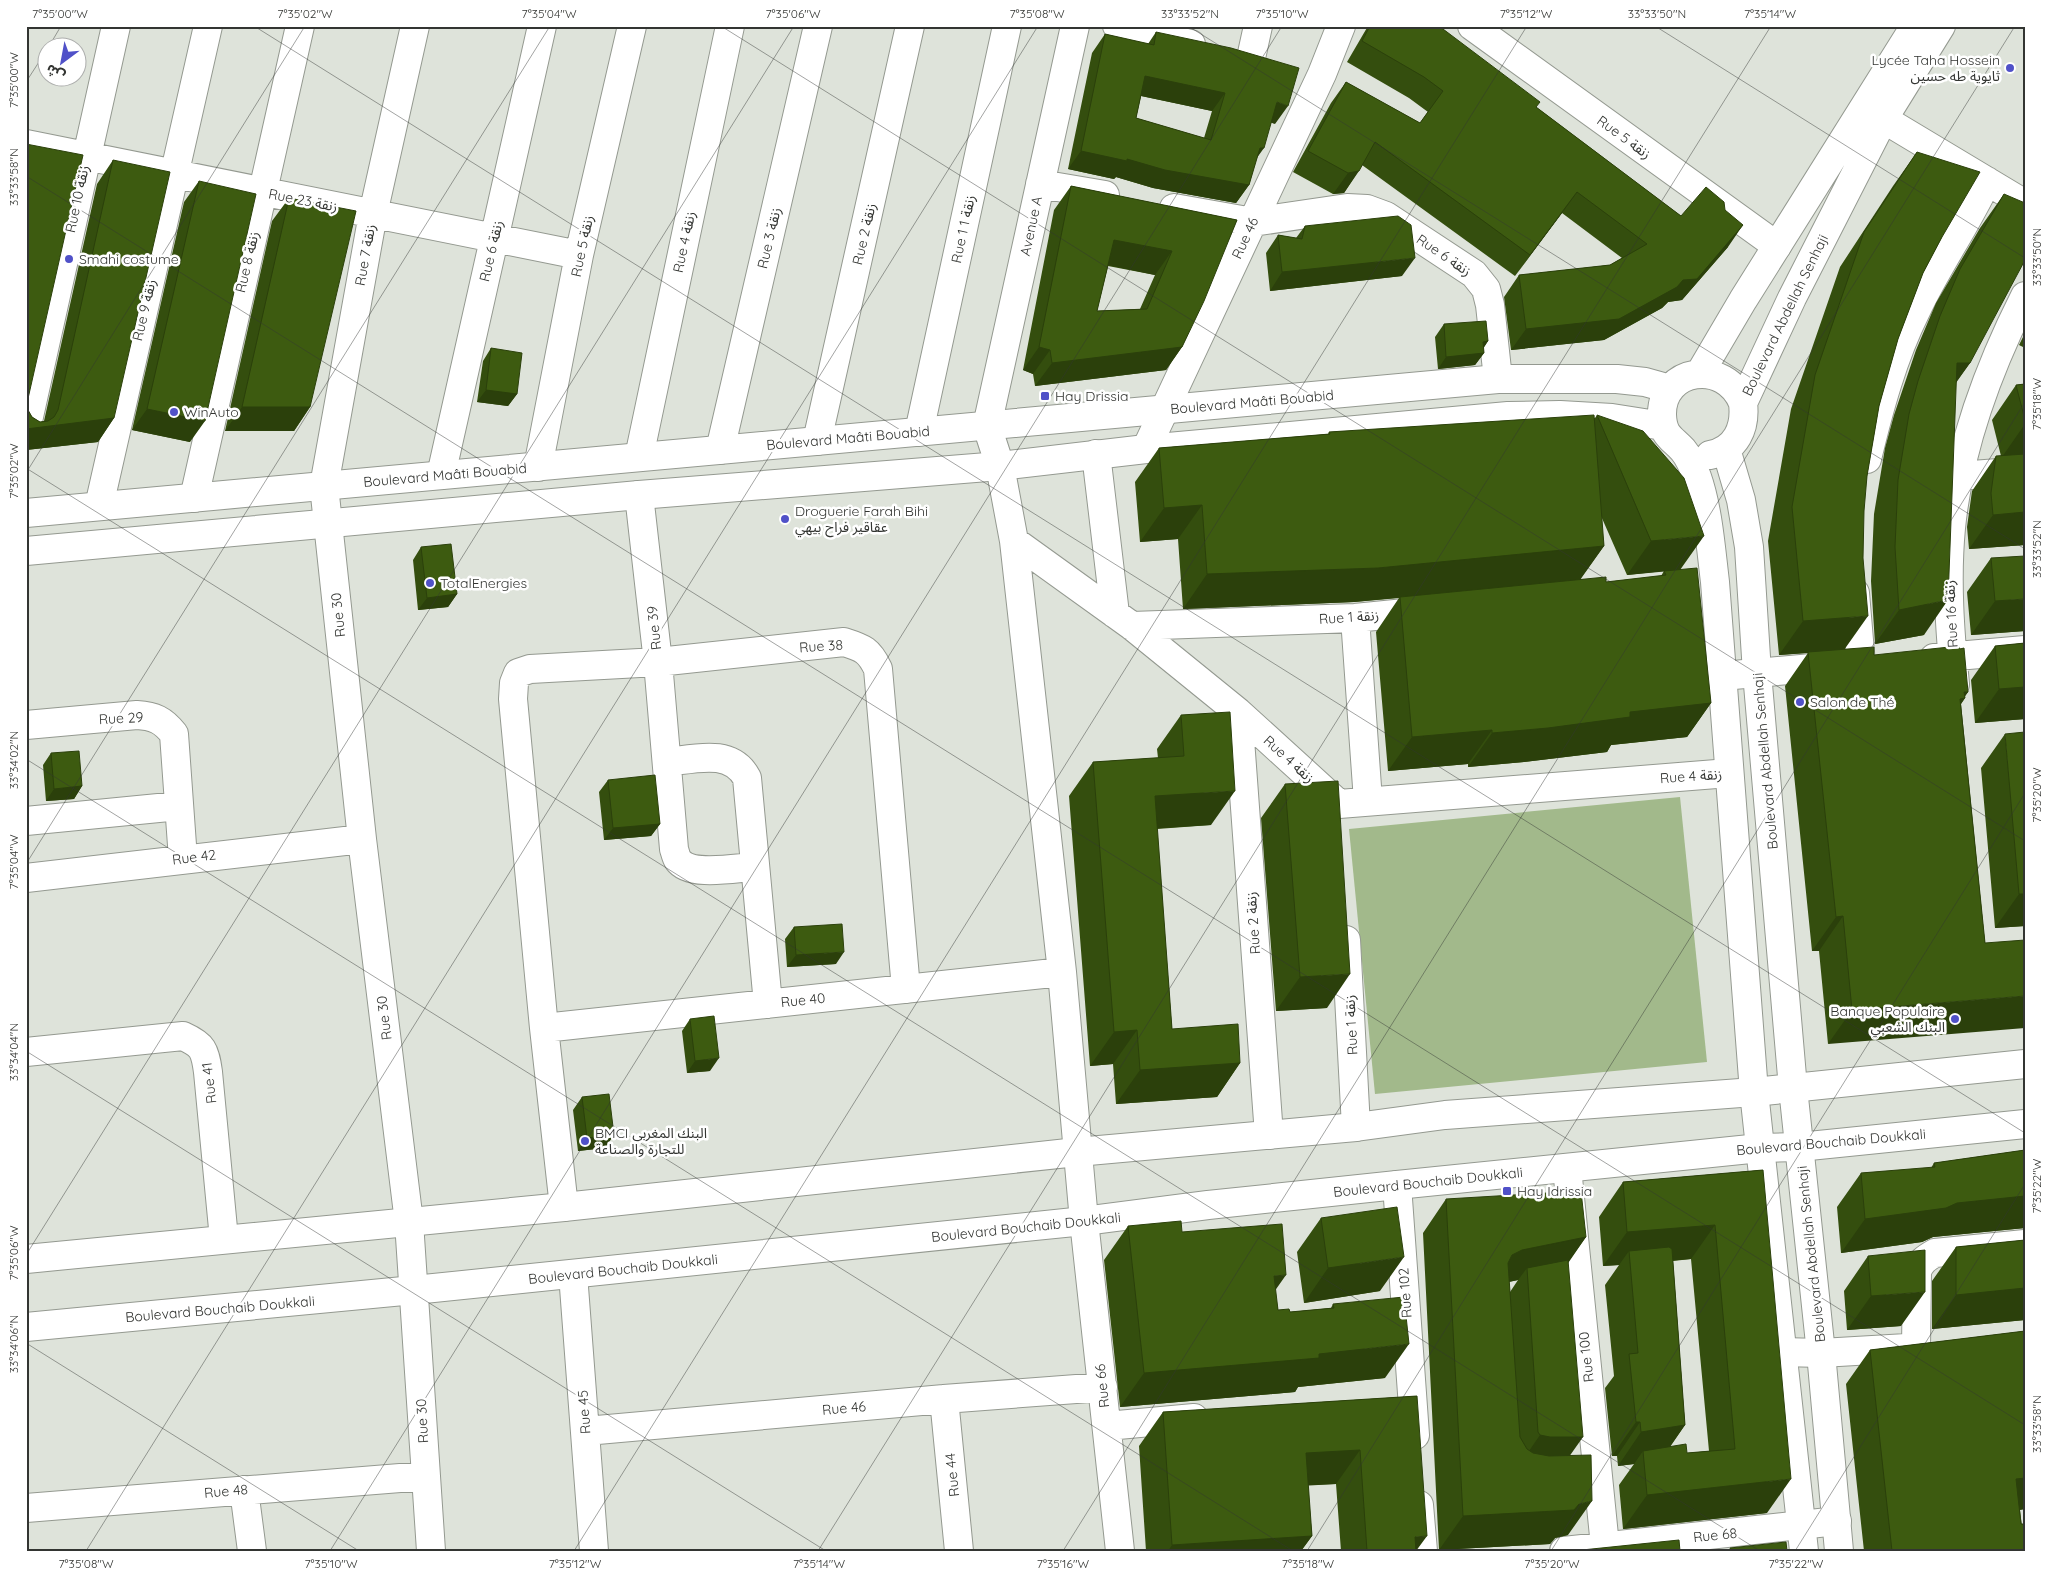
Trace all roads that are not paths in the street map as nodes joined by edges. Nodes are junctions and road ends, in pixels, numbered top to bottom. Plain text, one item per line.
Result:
1 (116, 26) edge
2 (208, 26) edge
3 (300, 26) edge
4 (415, 26) edge
5 (542, 26) edge
6 (632, 26) edge
7 (730, 26) edge
8 (818, 26) edge
9 (910, 26) edge
10 (1007, 26) edge
11 (1075, 26) edge
12 (1117, 26) edge
13 (1258, 26) edge
14 (1341, 26) edge
15 (1472, 26) edge
16 (1915, 26) edge
17 (1941, 26) edge
18 (1251, 58) junction
19 (1322, 74) junction
20 (1874, 113) junction
21 (26, 144) edge
22 (87, 156) junction
23 (175, 174) junction
24 (1987, 181) junction
25 (1040, 184) junction
26 (263, 192) junction
27 (2025, 204) edge
28 (373, 214) junction
29 (1253, 222) junction
30 (494, 238) junction
31 (1777, 246) junction
32 (579, 256) junction
33 (2025, 296) edge
34 (1498, 379) junction
35 (1685, 380) junction
36 (1743, 403) junction
37 (1165, 410) junction
38 (987, 426) junction
39 (1663, 426) junction
40 (26, 430) edge
41 (918, 432) junction
42 (817, 441) junction
43 (1146, 449) junction
44 (1726, 449) junction
45 (720, 450) junction
46 (1684, 450) junction
47 (1096, 454) junction
48 (639, 457) junction
49 (538, 466) junction
50 (1000, 466) junction
51 (2025, 471) edge
52 (441, 476) junction
53 (1959, 476) junction
54 (324, 486) junction
55 (1862, 487) edge
56 (639, 495) junction
57 (194, 498) junction
58 (99, 506) junction
59 (26, 513) edge
60 (328, 524) junction
61 (1014, 542) junction
62 (26, 552) edge
63 (1855, 571) edge
64 (1715, 582) junction
65 (1686, 585) edge
66 (1452, 608) edge
67 (1355, 618) junction
68 (1124, 620) junction
69 (2025, 650) edge
70 (1953, 656) junction
71 (658, 662) junction
72 (1861, 664) junction
73 (1757, 672) junction
74 (1722, 676) junction
75 (1958, 706) edge
76 (1238, 712) junction
77 (26, 725) edge
78 (667, 762) junction
79 (1729, 773) junction
80 (1368, 801) junction
81 (1339, 804) junction
82 (179, 806) junction
83 (26, 821) edge
84 (1341, 834) edge
85 (362, 839) junction
86 (183, 858) junction
87 (754, 867) junction
88 (26, 878) edge
89 (1345, 912) edge
90 (1062, 972) junction
91 (906, 989) junction
92 (768, 1004) junction
93 (544, 1028) junction
94 (26, 1052) edge
95 (2025, 1064) edge
96 (1794, 1088) junction
97 (1754, 1092) junction
98 (2025, 1124) edge
99 (1356, 1127) junction
100 (1269, 1135) junction
101 (1799, 1147) junction
102 (1760, 1148) junction
103 (1077, 1152) junction
104 (1567, 1168) junction
105 (1397, 1185) junction
106 (564, 1207) junction
107 (1084, 1221) junction
108 (409, 1222) junction
109 (224, 1239) junction
110 (2025, 1244) edge
111 (26, 1258) edge
112 (573, 1274) junction
113 (414, 1290) junction
114 (26, 1327) edge
115 (1946, 1344) edge
116 (1916, 1348) junction
117 (1782, 1352) junction
118 (1821, 1353) junction
119 (1102, 1387) junction
120 (944, 1398) junction
121 (1215, 1416) edge
122 (1107, 1426) junction
123 (586, 1431) junction
124 (1416, 1455) edge
125 (425, 1476) junction
126 (1418, 1484) edge
127 (244, 1490) junction
128 (26, 1508) edge
129 (1836, 1521) junction
130 (1802, 1538) edge
131 (1605, 1546) junction
132 (252, 1551) edge
133 (431, 1551) edge
134 (594, 1551) edge
135 (959, 1551) edge
136 (1120, 1551) edge
137 (1423, 1551) edge
138 (1564, 1551) edge
139 (1839, 1551) edge

1 - 22 street, Rue 10 زنقة
2 - 23 street, Rue 9 زنقة
3 - 26 street, Rue 8 زنقة
4 - 28 street, Rue 7 زنقة
5 - 30 street, Rue 6 زنقة
6 - 32 street, Rue 5 زنقة
7 - 48 street, Rue 4 زنقة
8 - 45 street, Rue 3 زنقة
9 - 42 street, Rue 2 زنقة
10 - 41 street, Rue 1 زنقة 1
11 - 25 street, Avenue A
12 - 18 street
13 - 18 street
14 - 19 street, Rue 46
15 - 31 street, Rue 5 زنقة
16 - 20 street, Boulevard Abdellah Senhaji
17 - 20 street, Boulevard Abdellah Senhaji
18 - 19 street
19 - 29 street, Rue 46
20 - 24 street
20 - 31 street, Boulevard Abdellah Senhaji
20 - 36 street, Boulevard Abdellah Senhaji
21 - 22 street, Rue 23 زنقة
22 - 23 street, Rue 23 زنقة
22 - 40 street, Rue 10 زنقة
23 - 26 street, Rue 23 زنقة
23 - 58 street, Rue 9 زنقة
24 - 27 street
24 - 55 street
25 - 29 street
25 - 38 street, Avenue A
26 - 28 street, Rue 23 زنقة
26 - 57 street, Rue 8 زنقة
28 - 30 street, Rue 23 زنقة
28 - 54 street, Rue 7 زنقة
29 - 34 street, Rue 6 زنقة
29 - 37 street, Rue 46
30 - 32 street, Rue 23 زنقة
30 - 52 street, Rue 6 زنقة
31 - 35 street, Boulevard Abdellah Senhaji
32 - 49 street, Rue 5 زنقة
33 - 53 street, Rue 16 زنقة
34 - 35 street, Boulevard Maâti Bouabid
34 - 37 street, Boulevard Maâti Bouabid
35 - 36 street, Boulevard Maâti Bouabid
35 - 39 street, Boulevard Abdellah Senhaji
36 - 44 street, Boulevard Abdellah Senhaji
37 - 38 street, Boulevard Maâti Bouabid
37 - 43 street, Rue 46
38 - 41 street, Boulevard Maâti Bouabid
38 - 50 street
39 - 43 street
39 - 46 street
41 - 42 street, Boulevard Maâti Bouabid
42 - 45 street, Boulevard Maâti Bouabid
43 - 47 street
44 - 46 street
44 - 73 street, Boulevard Abdellah Senhaji
45 - 48 street, Boulevard Maâti Bouabid
46 - 64 street
47 - 50 street
47 - 68 street
48 - 49 street, Boulevard Maâti Bouabid
49 - 52 street, Boulevard Maâti Bouabid
50 - 56 street
50 - 61 street
51 - 53 street
52 - 54 street, Boulevard Maâti Bouabid
53 - 70 street, Rue 16 زنقة
54 - 57 street, Boulevard Maâti Bouabid
54 - 60 street, Rue 30
56 - 60 street
56 - 71 street, Rue 39
57 - 58 street, Boulevard Maâti Bouabid
58 - 59 street, Boulevard Maâti Bouabid
60 - 62 street
60 - 85 street, Rue 30
61 - 68 street, Rue 4 زنقة
61 - 90 street, Rue 66
63 - 72 street
64 - 65 street
64 - 74 street
66 - 67 street, Rue 1 زنقة
67 - 68 street, Rue 1 زنقة
67 - 80 street
68 - 76 street, Rue 4 زنقة
69 - 70 street
70 - 72 street
70 - 75 street, Rue 16 زنقة
71 - 78 street, Rue 39
71 - 91 street, Rue 38
71 - 93 street, Rue 38
72 - 73 street
73 - 74 street
73 - 96 street, Boulevard Abdellah Senhaji
74 - 79 street
76 - 81 street, Rue 4 زنقة
76 - 100 street, Rue 2 زنقة
77 - 82 street, Rue 29
78 - 87 street, Rue 39
78 - 87 street
79 - 80 street, Rue 4 زنقة
79 - 97 street
80 - 81 street, Rue 4 زنقة
81 - 84 street
82 - 83 street
82 - 86 street, Rue 29
85 - 86 street, Rue 42
85 - 108 street, Rue 30
86 - 88 street, Rue 42
87 - 92 street
89 - 99 street, Rue 1 زنقة
90 - 91 street, Rue 40
90 - 103 street, Rue 66
91 - 92 street, Rue 40
92 - 93 street, Rue 40
93 - 106 street
94 - 109 street, Rue 41
95 - 96 street
96 - 97 street
96 - 101 street, Boulevard Abdellah Senhaji
97 - 99 street
97 - 102 street
98 - 101 street, Boulevard Bouchaib Doukkali
99 - 100 street
100 - 103 street
101 - 102 street, Boulevard Bouchaib Doukkali
101 - 118 street, Boulevard Abdellah Senhaji
102 - 104 street, Boulevard Bouchaib Doukkali
102 - 117 street
103 - 106 street
103 - 107 street, Rue 66
104 - 105 street, Boulevard Bouchaib Doukkali
104 - 131 street, Rue 100
105 - 107 street, Boulevard Bouchaib Doukkali
105 - 124 street, Rue 102
106 - 108 street
107 - 112 street, Boulevard Bouchaib Doukkali
107 - 119 street, Rue 66
108 - 109 street
108 - 113 street, Rue 30
109 - 111 street
110 - 116 street
112 - 113 street, Boulevard Bouchaib Doukkali
112 - 123 street, Rue 45
113 - 114 street, Boulevard Bouchaib Doukkali
113 - 125 street, Rue 30
115 - 116 street
116 - 118 street
117 - 118 street
117 - 130 street
118 - 129 street, Boulevard Abdellah Senhaji
119 - 120 street, Rue 46
119 - 122 street, Rue 66
120 - 123 street, Rue 46
120 - 135 street, Rue 44
121 - 122 street
122 - 136 street, Rue 66
123 - 134 street, Rue 45
125 - 127 street, Rue 48
125 - 133 street, Rue 30
126 - 137 street
127 - 128 street, Rue 48
127 - 132 street
129 - 130 street, Rue 68
129 - 139 street, Boulevard Abdellah Senhaji
130 - 131 street, Rue 68
131 - 138 street, Rue 68

